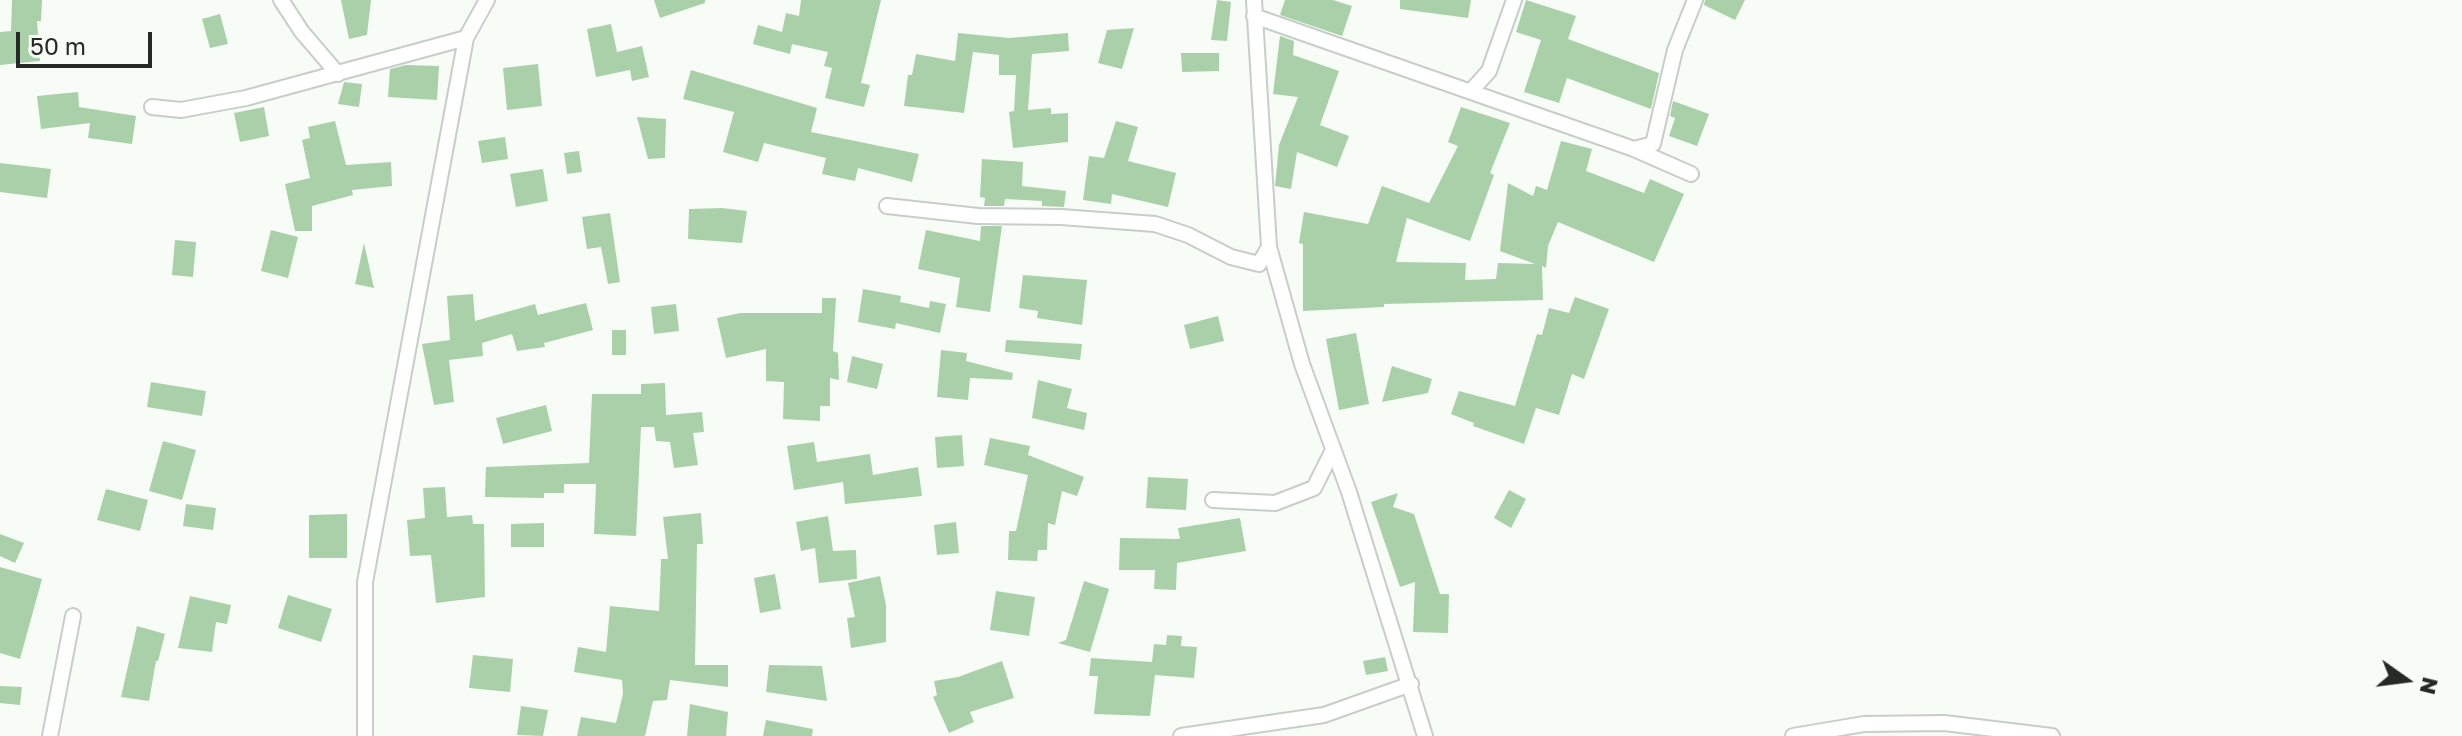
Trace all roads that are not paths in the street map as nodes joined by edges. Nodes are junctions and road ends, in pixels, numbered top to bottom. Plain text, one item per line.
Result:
1 (281, 0) edge
2 (487, 0) edge
3 (1254, 0) edge
4 (1514, 0) edge
5 (1695, 0) edge
6 (1254, 16) junction
7 (466, 38) junction
8 (338, 74) junction
9 (1471, 91) junction
10 (152, 107) dead end
11 (1634, 149) junction
12 (1691, 174) dead end
13 (887, 206) dead end
14 (1269, 247) junction
15 (1333, 450) junction
16 (1213, 500) dead end
17 (73, 616) dead end
18 (1411, 684) junction
19 (50, 736) edge
20 (365, 736) edge
21 (1181, 736) edge
22 (1425, 736) edge
23 (1793, 736) edge
24 (2052, 736) edge

1 - 8 street
2 - 7 street
3 - 6 street
4 - 9 street
5 - 11 street
6 - 9 street
6 - 14 street
7 - 8 street
7 - 20 street
8 - 10 street
9 - 11 street
11 - 12 street
13 - 14 street
14 - 15 street
15 - 16 street
15 - 18 street
17 - 19 street
18 - 21 street
18 - 22 street
23 - 24 street

